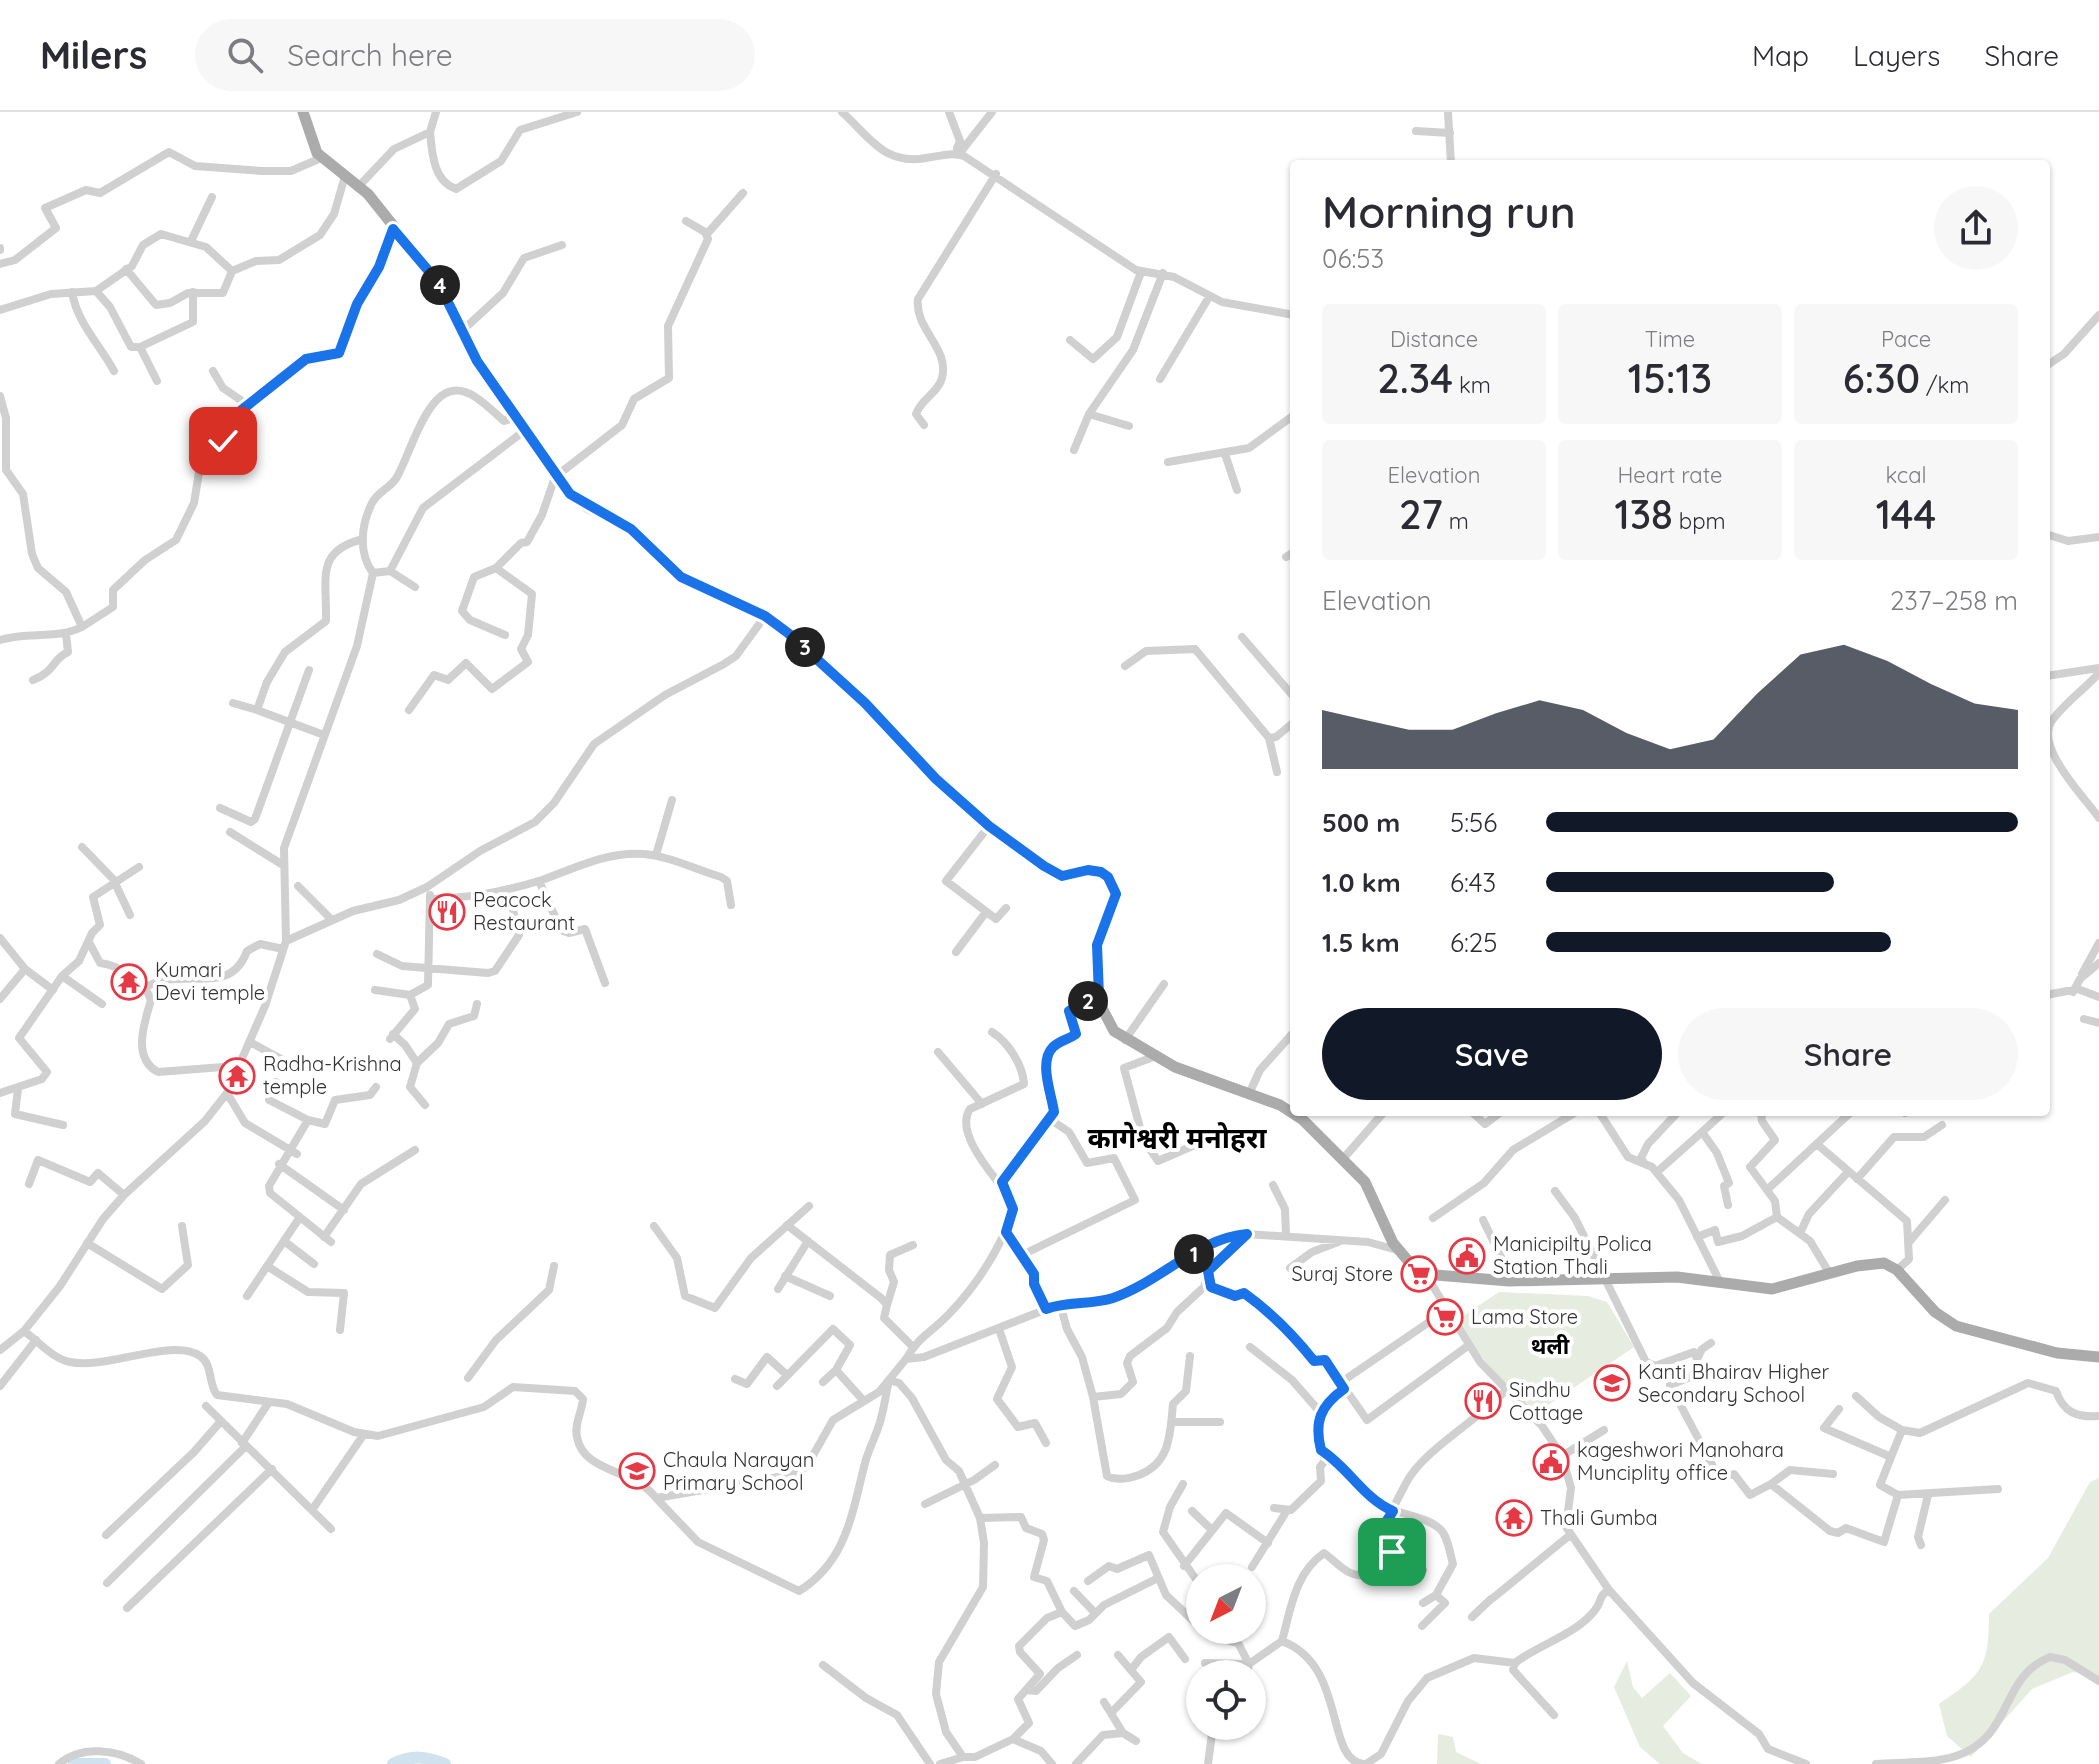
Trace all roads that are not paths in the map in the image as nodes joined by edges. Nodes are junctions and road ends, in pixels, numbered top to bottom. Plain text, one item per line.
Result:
1 (303, 112) edge
2 (436, 112) edge
3 (577, 112) edge
4 (842, 112) edge
5 (949, 112) edge
6 (992, 112) edge
7 (1448, 112) edge
8 (1416, 131) dead end
9 (430, 132) junction
10 (1450, 133) junction
11 (957, 153) junction
12 (321, 158) junction
13 (1451, 160) edge
14 (996, 174) junction
15 (345, 176) junction
16 (359, 186) junction
17 (743, 193) dead end
18 (212, 197) dead end
19 (686, 221) dead end
20 (393, 229) junction
21 (707, 234) junction
22 (191, 241) junction
23 (562, 245) dead end
24 (0, 264) edge
25 (126, 269) junction
26 (232, 271) junction
27 (1141, 272) junction
28 (1163, 273) junction
29 (96, 291) junction
30 (72, 292) junction
31 (193, 292) junction
32 (1209, 297) junction
33 (0, 312) edge
34 (1290, 314) edge
35 (2099, 315) edge
36 (463, 330) junction
37 (1070, 340) dead end
38 (140, 347) junction
39 (2050, 363) edge
40 (114, 371) dead end
41 (213, 371) dead end
42 (1160, 379) dead end
43 (157, 381) dead end
44 (0, 396) edge
45 (248, 405) junction
46 (1089, 414) junction
47 (516, 417) junction
48 (1290, 418) edge
49 (924, 425) dead end
50 (1129, 426) dead end
51 (524, 431) junction
52 (1074, 450) dead end
53 (1225, 454) junction
54 (1168, 462) dead end
55 (555, 477) junction
56 (1237, 490) dead end
57 (2050, 535) edge
58 (2099, 537) edge
59 (363, 539) junction
60 (496, 568) junction
61 (390, 571) junction
62 (373, 573) junction
63 (415, 587) dead end
64 (765, 616) junction
65 (82, 627) junction
66 (66, 634) junction
67 (505, 635) dead end
68 (1242, 637) dead end
69 (0, 640) edge
70 (1125, 666) dead end
71 (309, 670) dead end
72 (2099, 670) edge
73 (2050, 676) edge
74 (33, 680) dead end
75 (1290, 692) edge
76 (233, 703) dead end
77 (257, 710) junction
78 (409, 710) dead end
79 (288, 722) junction
80 (1290, 725) edge
81 (2050, 725) edge
82 (324, 735) junction
83 (1269, 738) junction
84 (2050, 745) edge
85 (1277, 772) dead end
86 (672, 800) dead end
87 (220, 808) dead end
88 (2099, 818) edge
89 (989, 826) junction
90 (230, 832) dead end
91 (82, 847) dead end
92 (656, 855) junction
93 (283, 865) junction
94 (139, 867) dead end
95 (539, 881) junction
96 (115, 883) junction
97 (298, 886) dead end
98 (427, 887) junction
99 (508, 889) junction
100 (432, 899) junction
101 (731, 905) dead end
102 (1006, 908) dead end
103 (986, 912) junction
104 (130, 915) dead end
105 (332, 920) junction
106 (0, 938) edge
107 (89, 942) junction
108 (2099, 943) edge
109 (284, 945) junction
110 (956, 952) dead end
111 (377, 954) dead end
112 (2099, 963) edge
113 (25, 969) junction
114 (426, 969) junction
115 (62, 976) junction
116 (2080, 979) junction
117 (605, 983) dead end
118 (1164, 984) dead end
119 (145, 988) junction
120 (53, 990) junction
121 (375, 990) dead end
122 (2073, 993) junction
123 (410, 995) junction
124 (2050, 995) edge
125 (1099, 996) junction
126 (2099, 997) edge
127 (0, 999) edge
128 (102, 1004) dead end
129 (477, 1004) dead end
130 (2084, 1019) dead end
131 (2099, 1023) edge
132 (992, 1032) dead end
133 (1290, 1036) edge
134 (1125, 1040) junction
135 (250, 1042) junction
136 (938, 1052) dead end
137 (1153, 1057) junction
138 (417, 1063) junction
139 (292, 1065) dead end
140 (236, 1066) junction
141 (276, 1082) dead end
142 (376, 1087) dead end
143 (18, 1089) junction
144 (0, 1093) edge
145 (227, 1093) junction
146 (1249, 1094) junction
147 (982, 1104) junction
148 (425, 1105) dead end
149 (1290, 1112) edge
150 (1297, 1116) edge
151 (1380, 1116) edge
152 (1476, 1116) edge
153 (1496, 1116) edge
154 (1568, 1116) edge
155 (1602, 1116) edge
156 (1674, 1116) edge
157 (1720, 1116) edge
158 (1763, 1116) edge
159 (1842, 1116) edge
160 (308, 1120) junction
161 (1051, 1120) junction
162 (63, 1125) dead end
163 (1942, 1125) dead end
164 (1702, 1132) junction
165 (1197, 1144) dead end
166 (1818, 1145) junction
167 (415, 1150) dead end
168 (294, 1151) junction
169 (1342, 1160) junction
170 (1644, 1163) junction
171 (279, 1164) junction
172 (1657, 1172) junction
173 (1848, 1172) junction
174 (1857, 1179) junction
175 (29, 1184) dead end
176 (1273, 1185) dead end
177 (1002, 1187) junction
178 (1768, 1189) junction
179 (1555, 1191) dead end
180 (124, 1195) junction
181 (1945, 1200) dead end
182 (1728, 1205) dead end
183 (809, 1206) dead end
184 (344, 1210) junction
185 (300, 1217) junction
186 (1777, 1217) junction
187 (1433, 1218) dead end
188 (1483, 1220) dead end
189 (787, 1225) junction
190 (182, 1226) dead end
191 (654, 1226) dead end
192 (1801, 1231) dead end
193 (1006, 1232) junction
194 (1247, 1234) junction
195 (1286, 1236) junction
196 (1697, 1237) junction
197 (284, 1241) junction
198 (808, 1241) junction
199 (1910, 1241) junction
200 (1339, 1242) junction
201 (87, 1243) junction
202 (913, 1245) dead end
203 (1397, 1250) junction
204 (1022, 1255) junction
205 (314, 1264) dead end
206 (267, 1266) junction
207 (554, 1266) dead end
208 (1290, 1268) dead end
209 (1897, 1270) junction
210 (1424, 1272) junction
211 (1830, 1274) junction
212 (785, 1276) junction
213 (1208, 1280) junction
214 (1509, 1281) junction
215 (1604, 1281) junction
216 (1720, 1282) junction
217 (778, 1289) dead end
218 (247, 1296) dead end
219 (830, 1296) dead end
220 (1060, 1304) junction
221 (887, 1305) junction
222 (1046, 1309) junction
223 (1448, 1309) junction
224 (999, 1329) junction
225 (340, 1330) dead end
226 (24, 1331) junction
227 (36, 1340) junction
228 (1711, 1343) dead end
229 (911, 1345) junction
230 (1469, 1345) junction
231 (1250, 1347) dead end
232 (0, 1350) edge
233 (1190, 1356) dead end
234 (2099, 1357) edge
235 (906, 1359) junction
236 (1697, 1359) junction
237 (836, 1370) junction
238 (787, 1375) junction
239 (468, 1378) dead end
240 (735, 1379) dead end
241 (889, 1380) junction
242 (823, 1382) dead end
243 (0, 1386) edge
244 (777, 1386) dead end
245 (1342, 1386) junction
246 (1506, 1390) junction
247 (1856, 1396) dead end
248 (1093, 1397) junction
249 (863, 1400) junction
250 (269, 1402) junction
251 (206, 1406) dead end
252 (1839, 1409) dead end
253 (1320, 1412) junction
254 (2099, 1416) edge
255 (221, 1421) junction
256 (1173, 1422) junction
257 (1220, 1422) dead end
258 (1604, 1430) dead end
259 (1902, 1430) junction
260 (364, 1434) junction
261 (1046, 1443) dead end
262 (244, 1444) junction
263 (1329, 1455) junction
264 (1562, 1456) junction
265 (1891, 1457) junction
266 (995, 1465) dead end
267 (272, 1469) junction
268 (1833, 1474) dead end
269 (1183, 1484) dead end
270 (1771, 1484) junction
271 (965, 1485) junction
272 (1998, 1489) dead end
273 (1898, 1495) junction
274 (1928, 1495) junction
275 (656, 1498) junction
276 (925, 1504) dead end
277 (1274, 1508) dead end
278 (312, 1510) junction
279 (1192, 1511) dead end
280 (1393, 1511) junction
281 (1286, 1512) junction
282 (980, 1518) junction
283 (331, 1529) dead end
284 (1212, 1530) junction
285 (106, 1535) dead end
286 (1570, 1535) junction
287 (1268, 1543) junction
288 (1921, 1545) dead end
289 (1381, 1547) junction
290 (1254, 1564) edge
291 (1184, 1566) junction
292 (1186, 1568) edge
293 (1423, 1570) dead end
294 (1156, 1579) junction
295 (1088, 1581) dead end
296 (107, 1583) dead end
297 (1609, 1590) junction
298 (1074, 1591) dead end
299 (1436, 1595) junction
300 (1423, 1603) dead end
301 (127, 1608) dead end
302 (1062, 1612) junction
303 (1095, 1613) junction
304 (1186, 1615) edge
305 (1472, 1617) dead end
306 (1422, 1626) dead end
307 (1282, 1641) junction
308 (1077, 1655) dead end
309 (1118, 1655) dead end
310 (1185, 1659) dead end
311 (1259, 1660) edge
312 (1515, 1663) junction
313 (823, 1665) dead end
314 (1131, 1670) junction
315 (2099, 1681) edge
316 (1027, 1690) junction
317 (1104, 1702) dead end
318 (1111, 1713) junction
319 (1554, 1715) dead end
320 (1123, 1733) junction
321 (1013, 1739) junction
322 (1211, 1740) edge
323 (1136, 1741) dead end
324 (963, 1757) junction
325 (59, 1764) edge
326 (141, 1764) edge
327 (930, 1764) edge
328 (940, 1764) edge
329 (1052, 1764) edge
330 (1076, 1764) edge
331 (1208, 1764) edge
332 (1365, 1764) edge
333 (1806, 1764) edge
334 (1876, 1764) edge

1 - 12 main road
2 - 9 street
3 - 9 street
4 - 11 street
5 - 11 street
6 - 11 street
7 - 10 street
8 - 10 street
9 - 16 street
10 - 13 street
11 - 14 street
12 - 15 main road
12 - 24 street
14 - 27 street
14 - 49 street
15 - 16 main road
15 - 26 street
16 - 20 main road
17 - 21 street
18 - 22 street
19 - 21 street
20 - 36 main road
20 - 45 street
21 - 55 street
22 - 25 street
22 - 26 street
23 - 36 street
25 - 29 street
25 - 31 street
26 - 31 street
27 - 28 street
27 - 37 street
28 - 32 street
28 - 46 street
29 - 30 street
29 - 38 street
30 - 33 street
30 - 40 street
31 - 38 street
32 - 34 street
32 - 42 street
35 - 39 street
36 - 47 main road
38 - 43 street
41 - 45 street
44 - 65 street
45 - 65 street
46 - 50 street
46 - 52 street
47 - 51 main road
47 - 59 street
48 - 53 street
51 - 55 main road
51 - 61 street
53 - 54 street
53 - 56 street
55 - 60 street
55 - 64 main road
57 - 58 street
59 - 62 street
59 - 77 street
60 - 67 street
60 - 78 street
61 - 62 street
61 - 63 street
62 - 82 street
64 - 89 main road
64 - 98 street
65 - 66 street
66 - 69 street
66 - 74 street
68 - 75 street
70 - 83 street
71 - 79 street
72 - 73 street
72 - 81 street
76 - 77 street
77 - 79 street
79 - 82 street
79 - 87 street
80 - 83 street
82 - 93 street
83 - 85 street
84 - 88 street
86 - 92 street
89 - 103 street
89 - 125 main road
90 - 93 street
91 - 96 street
92 - 95 street
92 - 101 street
93 - 109 street
94 - 96 street
95 - 99 street
95 - 117 street
96 - 104 street
96 - 107 street
97 - 105 street
98 - 100 street
98 - 105 street
99 - 100 street
99 - 114 street
100 - 114 street
102 - 103 street
103 - 110 street
105 - 109 street
106 - 113 street
107 - 115 street
107 - 119 street
108 - 116 street
109 - 119 street
109 - 135 street
111 - 114 street
112 - 116 street
113 - 120 street
113 - 127 street
114 - 123 street
115 - 120 street
115 - 128 street
116 - 122 street
118 - 134 street
119 - 140 street
120 - 143 street
121 - 123 street
122 - 124 street
122 - 126 street
123 - 138 street
125 - 134 main road
125 - 161 street
129 - 138 street
130 - 131 street
132 - 147 street
133 - 146 street
134 - 137 main road
135 - 139 street
135 - 140 street
136 - 147 street
137 - 146 main road
137 - 165 street
138 - 148 street
140 - 145 street
141 - 160 street
142 - 160 street
143 - 144 street
143 - 162 street
145 - 168 street
145 - 180 street
146 - 149 main road
147 - 177 street
150 - 169 main road
151 - 169 street
152 - 153 street
154 - 187 street
155 - 170 street
156 - 170 street
157 - 164 street
158 - 178 street
159 - 166 street
160 - 168 street
161 - 177 street
161 - 204 street
163 - 174 street
164 - 172 street
164 - 182 street
166 - 173 street
166 - 178 street
167 - 184 street
168 - 171 street
169 - 203 main road
170 - 172 street
171 - 184 street
171 - 185 street
172 - 196 street
173 - 174 street
173 - 192 street
174 - 199 street
175 - 180 street
176 - 195 street
177 - 193 street
178 - 186 street
179 - 215 street
180 - 201 street
181 - 199 street
183 - 189 street
184 - 185 street
185 - 197 street
186 - 196 street
186 - 211 street
188 - 214 street
189 - 191 street
189 - 198 street
190 - 201 street
193 - 204 street
193 - 229 street
194 - 195 street
194 - 213 street
194 - 220 street
195 - 200 street
196 - 216 street
197 - 205 street
197 - 206 street
198 - 212 street
198 - 221 street
199 - 209 street
200 - 203 street
200 - 208 street
201 - 226 street
202 - 221 street
203 - 210 main road
204 - 222 street
206 - 218 street
206 - 225 street
207 - 239 street
209 - 211 main road
209 - 234 main road
210 - 214 main road
210 - 223 street
211 - 216 main road
212 - 217 street
212 - 219 street
213 - 245 street
213 - 248 street
214 - 215 main road
215 - 216 main road
215 - 236 street
220 - 222 street
220 - 248 street
221 - 229 street
222 - 224 street
223 - 230 street
223 - 245 street
224 - 235 street
224 - 261 street
226 - 227 street
226 - 232 street
227 - 243 street
227 - 250 street
228 - 236 street
229 - 235 street
230 - 245 street
230 - 246 street
231 - 253 street
233 - 256 street
235 - 241 street
236 - 270 street
237 - 238 street
237 - 242 street
237 - 249 street
238 - 240 street
238 - 244 street
241 - 249 street
241 - 271 street
241 - 275 street
245 - 253 street
246 - 264 street
246 - 280 street
247 - 259 street
248 - 256 street
249 - 275 street
250 - 260 street
250 - 262 street
251 - 255 street
252 - 265 street
253 - 263 street
254 - 259 street
255 - 262 street
255 - 285 street
256 - 257 street
258 - 264 street
259 - 265 street
260 - 275 street
260 - 278 street
262 - 267 street
262 - 296 street
263 - 280 street
263 - 281 street
264 - 286 street
265 - 273 street
266 - 271 street
267 - 278 street
267 - 301 street
268 - 270 street
269 - 291 street
270 - 273 street
271 - 276 street
271 - 282 street
272 - 274 street
273 - 274 street
274 - 288 street
277 - 281 street
278 - 283 street
279 - 284 street
280 - 289 street
280 - 299 street
281 - 287 street
282 - 302 street
282 - 324 street
284 - 287 street
284 - 291 street
286 - 297 street
286 - 305 street
287 - 290 street
289 - 293 street
289 - 307 street
291 - 292 street
294 - 295 street
294 - 303 street
294 - 304 street
297 - 312 street
297 - 333 street
298 - 303 street
299 - 300 street
299 - 306 street
302 - 303 street
302 - 316 street
307 - 311 street
307 - 332 street
308 - 316 street
309 - 314 street
310 - 314 street
312 - 319 street
312 - 332 street
313 - 327 street
314 - 318 street
315 - 334 street
316 - 321 street
317 - 318 street
318 - 320 street
320 - 323 street
320 - 330 street
321 - 324 street
321 - 329 street
322 - 331 street
324 - 328 street
325 - 326 street

